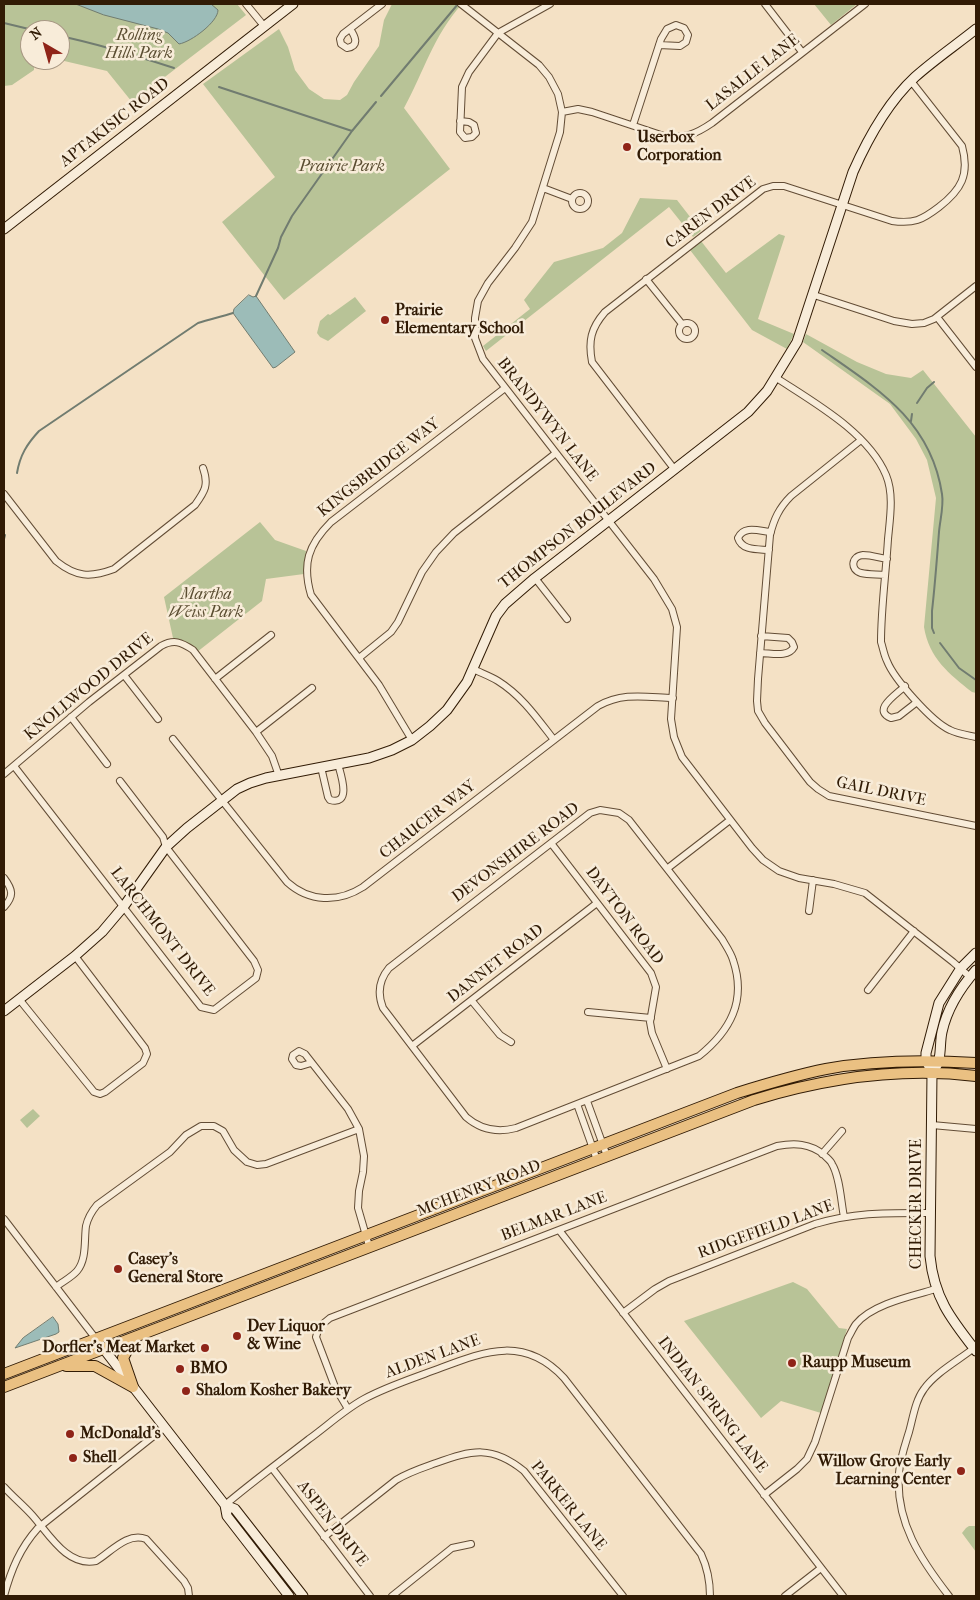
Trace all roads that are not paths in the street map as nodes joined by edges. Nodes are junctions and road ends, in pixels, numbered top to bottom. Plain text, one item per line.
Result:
1 (246, 4) edge
2 (293, 4) edge
3 (382, 4) edge
4 (462, 4) edge
5 (550, 4) edge
6 (765, 4) edge
7 (865, 4) edge
8 (264, 26) junction
9 (350, 29) dead end
10 (976, 29) edge
11 (498, 33) junction
12 (658, 46) junction
13 (802, 52) junction
14 (911, 81) junction
15 (562, 112) junction
16 (460, 121) dead end
17 (633, 125) junction
18 (543, 188) junction
19 (572, 199) dead end
20 (843, 205) junction
21 (4, 229) edge
22 (646, 279) junction
23 (976, 286) edge
24 (814, 295) junction
25 (937, 317) junction
26 (682, 324) dead end
27 (976, 368) edge
28 (775, 377) junction
29 (505, 388) junction
30 (861, 440) junction
31 (556, 453) junction
32 (203, 468) dead end
33 (675, 470) junction
34 (4, 494) edge
35 (608, 521) junction
36 (771, 532) junction
37 (769, 550) junction
38 (887, 559) junction
39 (886, 575) junction
40 (535, 578) junction
41 (567, 619) dead end
42 (271, 635) dead end
43 (761, 636) junction
44 (760, 653) junction
45 (359, 658) junction
46 (473, 670) junction
47 (124, 675) junction
48 (215, 679) junction
49 (905, 686) junction
50 (312, 688) dead end
51 (673, 698) junction
52 (918, 702) junction
53 (71, 717) junction
54 (158, 719) dead end
55 (256, 732) junction
56 (976, 737) edge
57 (173, 739) dead end
58 (412, 740) junction
59 (554, 740) junction
60 (107, 764) dead end
61 (338, 764) junction
62 (14, 766) junction
63 (321, 767) junction
64 (4, 774) edge
65 (278, 776) junction
66 (120, 780) dead end
67 (221, 800) junction
68 (730, 820) junction
69 (976, 826) edge
70 (551, 843) junction
71 (166, 847) junction
72 (668, 868) junction
73 (4, 878) edge
74 (813, 880) junction
75 (597, 903) junction
76 (124, 906) junction
77 (4, 908) edge
78 (809, 911) dead end
79 (914, 931) junction
80 (976, 953) edge
81 (75, 956) junction
82 (961, 968) junction
83 (973, 973) edge
84 (868, 990) dead end
85 (19, 999) junction
86 (472, 1000) junction
87 (4, 1011) edge
88 (588, 1012) dead end
89 (651, 1018) junction
90 (511, 1042) dead end
91 (412, 1046) junction
92 (926, 1060) junction
93 (940, 1061) junction
94 (311, 1063) dead end
95 (976, 1063) edge
96 (667, 1069) junction
97 (932, 1073) junction
98 (976, 1076) edge
99 (587, 1101) junction
100 (577, 1104) junction
101 (932, 1125) junction
102 (359, 1129) junction
103 (976, 1129) edge
104 (842, 1131) dead end
105 (603, 1144) junction
106 (593, 1148) junction
107 (822, 1154) junction
108 (607, 1156) junction
109 (597, 1160) junction
110 (930, 1213) junction
111 (844, 1217) junction
112 (4, 1219) edge
113 (559, 1230) junction
114 (365, 1235) junction
115 (369, 1246) junction
116 (56, 1287) junction
117 (936, 1289) junction
118 (623, 1313) junction
119 (134, 1338) junction
120 (96, 1339) junction
121 (104, 1350) junction
122 (975, 1350) edge
123 (58, 1366) junction
124 (4, 1374) edge
125 (4, 1387) edge
126 (133, 1387) junction
127 (348, 1409) junction
128 (165, 1427) junction
129 (272, 1468) junction
130 (4, 1488) edge
131 (764, 1494) junction
132 (225, 1505) junction
133 (41, 1526) junction
134 (324, 1537) junction
135 (470, 1544) dead end
136 (821, 1568) junction
137 (4, 1595) edge
138 (8, 1596) edge
139 (189, 1596) edge
140 (289, 1596) edge
141 (303, 1596) edge
142 (370, 1596) edge
143 (392, 1596) edge
144 (623, 1596) edge
145 (710, 1596) edge
146 (785, 1596) edge
147 (842, 1596) edge
148 (949, 1596) edge

1 - 8 street
2 - 8 street, APTAKISIC ROAD
3 - 9 street
4 - 11 street, BRANDYWYN LANE
5 - 11 street
6 - 13 street
7 - 13 street, LASALLE LANE
8 - 21 street, APTAKISIC ROAD
10 - 14 street, THOMPSON BOULEVARD
11 - 15 street, BRANDYWYN LANE
11 - 16 street
12 - 12 street
12 - 17 street
13 - 17 street, LASALLE LANE
14 - 20 street, THOMPSON BOULEVARD
14 - 20 street, CAREN DRIVE
15 - 17 street, LASALLE LANE
15 - 18 street, BRANDYWYN LANE
18 - 19 street
18 - 29 street, BRANDYWYN LANE
20 - 22 street, CAREN DRIVE
20 - 24 street, THOMPSON BOULEVARD
22 - 26 street
22 - 33 street, CAREN DRIVE
23 - 25 street
24 - 25 street
24 - 28 street, THOMPSON BOULEVARD
25 - 27 street
28 - 30 street
28 - 33 street, THOMPSON BOULEVARD
29 - 31 street, BRANDYWYN LANE
29 - 45 street, KINGSBRIDGE WAY
30 - 36 street, GAIL DRIVE
30 - 38 street
31 - 35 street, BRANDYWYN LANE
31 - 45 street
32 - 34 street
33 - 35 street, THOMPSON BOULEVARD
35 - 40 street, THOMPSON BOULEVARD
35 - 51 street, BRANDYWYN LANE
36 - 37 street, GAIL DRIVE
36 - 37 street
37 - 43 street, GAIL DRIVE
38 - 39 street
38 - 39 street
39 - 49 street
40 - 41 street
40 - 46 street, THOMPSON BOULEVARD
42 - 48 street
43 - 44 street, GAIL DRIVE
43 - 44 street
44 - 69 street, GAIL DRIVE
45 - 58 street, KINGSBRIDGE WAY
46 - 58 street, THOMPSON BOULEVARD
46 - 59 street
47 - 48 street, KNOLLWOOD DRIVE
47 - 53 street, KNOLLWOOD DRIVE
47 - 54 street
48 - 55 street, KNOLLWOOD DRIVE
49 - 52 street
49 - 52 street
50 - 55 street
51 - 59 street, CHAUCER WAY
51 - 68 street, BRANDYWYN LANE
52 - 56 street
53 - 60 street
53 - 62 street, KNOLLWOOD DRIVE
55 - 65 street, KNOLLWOOD DRIVE
57 - 67 street, CHAUCER WAY
58 - 61 street, THOMPSON BOULEVARD
59 - 67 street, CHAUCER WAY
61 - 63 street, THOMPSON BOULEVARD
61 - 63 street
62 - 64 street, KNOLLWOOD DRIVE
62 - 76 street, LARCHMONT DRIVE
63 - 65 street, THOMPSON BOULEVARD
65 - 67 street, THOMPSON BOULEVARD
66 - 71 street
67 - 71 street, THOMPSON BOULEVARD
68 - 72 street
68 - 74 street, BRANDYWYN LANE
70 - 72 street, DEVONSHIRE ROAD
70 - 75 street, DAYTON ROAD
70 - 91 street, DEVONSHIRE ROAD
71 - 76 street, THOMPSON BOULEVARD
71 - 76 street, LARCHMONT DRIVE
72 - 96 street, DEVONSHIRE ROAD
73 - 77 street
74 - 78 street
74 - 79 street, BRANDYWYN LANE
75 - 86 street, DANNET ROAD
75 - 89 street, DAYTON ROAD
76 - 81 street, THOMPSON BOULEVARD
79 - 82 street, BRANDYWYN LANE
79 - 84 street
80 - 82 street
81 - 85 street, THOMPSON BOULEVARD
81 - 85 street
82 - 83 street, BRANDYWYN LANE
82 - 92 street
83 - 93 street
85 - 87 street, THOMPSON BOULEVARD
86 - 90 street
86 - 91 street, DANNET ROAD
88 - 89 street
89 - 96 street, DAYTON ROAD
91 - 100 street, DEVONSHIRE ROAD
92 - 93 main road, MCHENRY ROAD
92 - 97 street
92 - 105 main road, MCHENRY ROAD
93 - 95 main road, MCHENRY ROAD
93 - 97 street
94 - 102 street
96 - 99 street, DEVONSHIRE ROAD
97 - 98 main road, MCHENRY ROAD
97 - 101 street, CHECKER DRIVE
97 - 108 main road, MCHENRY ROAD
99 - 100 street, DEVONSHIRE ROAD
99 - 105 street
100 - 106 street
101 - 103 street
101 - 110 street, CHECKER DRIVE
102 - 114 street
102 - 116 street
104 - 107 street
105 - 106 main road, MCHENRY ROAD
105 - 108 street
106 - 109 street
106 - 114 main road, MCHENRY ROAD
107 - 111 street
107 - 113 street, BELMAR LANE
108 - 109 main road, MCHENRY ROAD
109 - 115 main road, MCHENRY ROAD
110 - 111 street, RIDGEFIELD LANE
110 - 117 street, CHECKER DRIVE
111 - 118 street, RIDGEFIELD LANE
112 - 116 street
113 - 118 street, INDIAN SPRING LANE
113 - 127 street, BELMAR LANE
114 - 115 street
114 - 120 main road, MCHENRY ROAD
115 - 119 main road, MCHENRY ROAD
116 - 120 street
117 - 122 street, CHECKER DRIVE
117 - 131 street
118 - 131 street, INDIAN SPRING LANE
119 - 121 main road, MCHENRY ROAD
119 - 126 main road
120 - 121 street
120 - 124 main road, MCHENRY ROAD
121 - 123 main road, MCHENRY ROAD
121 - 126 street
122 - 148 street
123 - 125 main road, MCHENRY ROAD
123 - 126 main road
126 - 128 street
127 - 129 street, ALDEN LANE
127 - 145 street, ALDEN LANE
128 - 132 street
128 - 133 street
129 - 132 street, ALDEN LANE
129 - 134 street, ASPEN DRIVE
130 - 133 street
131 - 136 street, INDIAN SPRING LANE
132 - 140 street
132 - 141 street
133 - 137 street
133 - 139 street
134 - 142 street, ASPEN DRIVE
134 - 144 street, PARKER LANE
135 - 143 street
136 - 146 street
136 - 147 street, INDIAN SPRING LANE
137 - 138 street

